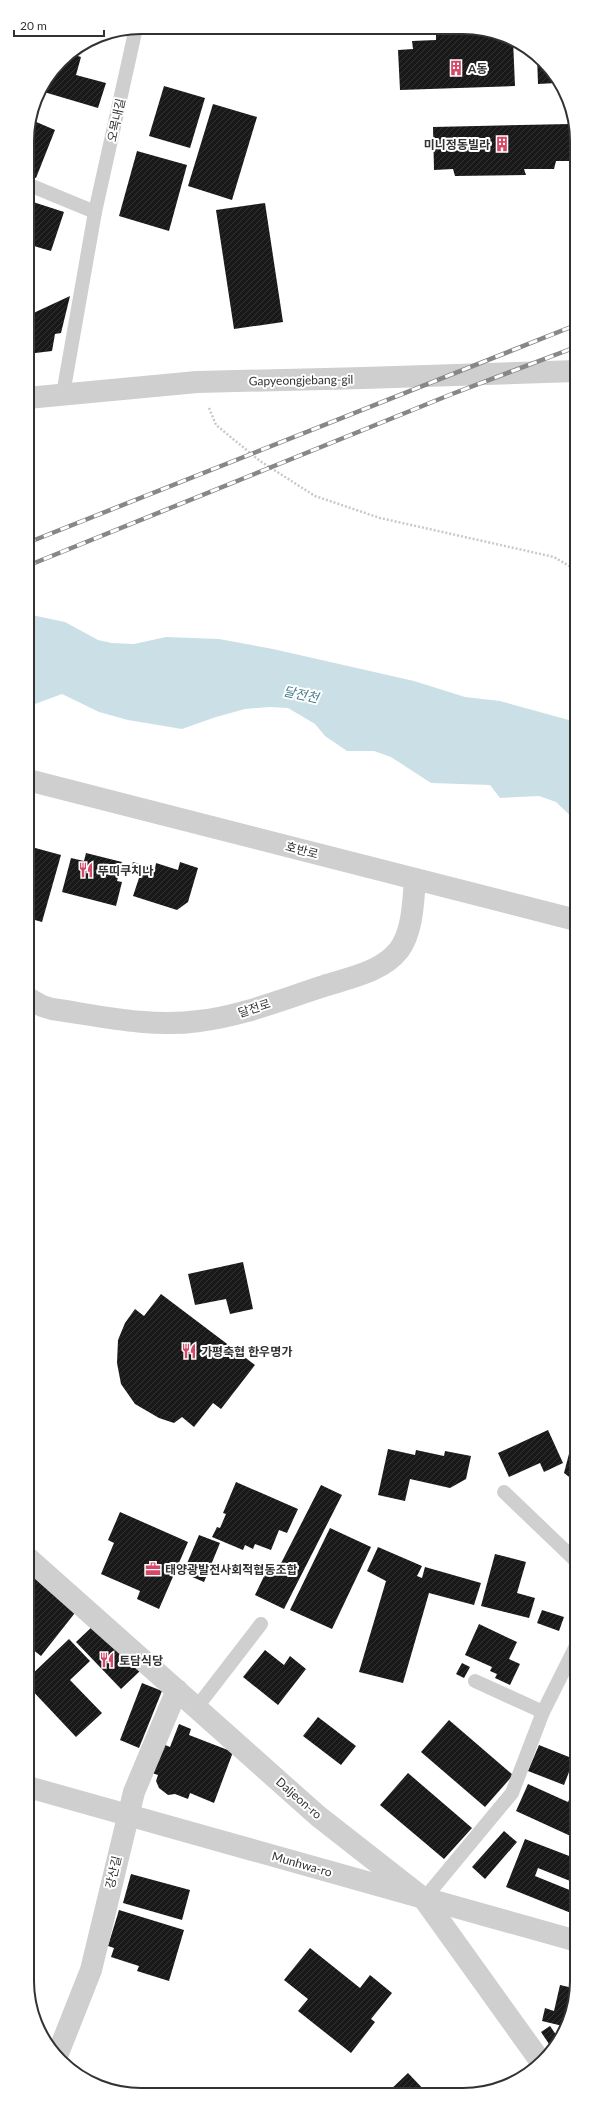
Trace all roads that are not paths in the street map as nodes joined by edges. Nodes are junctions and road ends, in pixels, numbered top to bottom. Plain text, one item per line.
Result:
1 (135, 34) edge
2 (34, 187) edge
3 (96, 212) junction
4 (570, 371) edge
5 (63, 394) junction
6 (34, 397) edge
7 (34, 782) edge
8 (415, 880) junction
9 (570, 919) edge
10 (34, 1001) edge
11 (504, 1492) dead end
12 (570, 1555) edge
13 (34, 1563) edge
14 (261, 1624) dead end
15 (570, 1658) edge
16 (475, 1681) dead end
17 (177, 1690) junction
18 (196, 1707) junction
19 (543, 1712) junction
20 (34, 1789) edge
21 (127, 1815) junction
22 (424, 1899) junction
23 (570, 1940) edge
24 (59, 2050) edge
25 (537, 2057) edge

1 - 3 lane, 오목내길
2 - 3 lane
3 - 5 lane, 오목내길
4 - 5 street, Gapyeongjebang-gil
5 - 6 street, Gapyeongjebang-gil
7 - 8 street, 호반로
8 - 9 street, 호반로
8 - 10 street, 달전로
11 - 12 lane
13 - 17 street, Daljeon-ro
14 - 18 lane
15 - 19 lane
16 - 19 lane
17 - 18 street, Daljeon-ro
17 - 21 street, 강산길
18 - 22 street, Daljeon-ro
19 - 22 lane
20 - 21 street, Munhwa-ro
21 - 22 street, Munhwa-ro
21 - 24 street, 강산길
22 - 23 street, Munhwa-ro
22 - 25 street, Daljeon-ro

